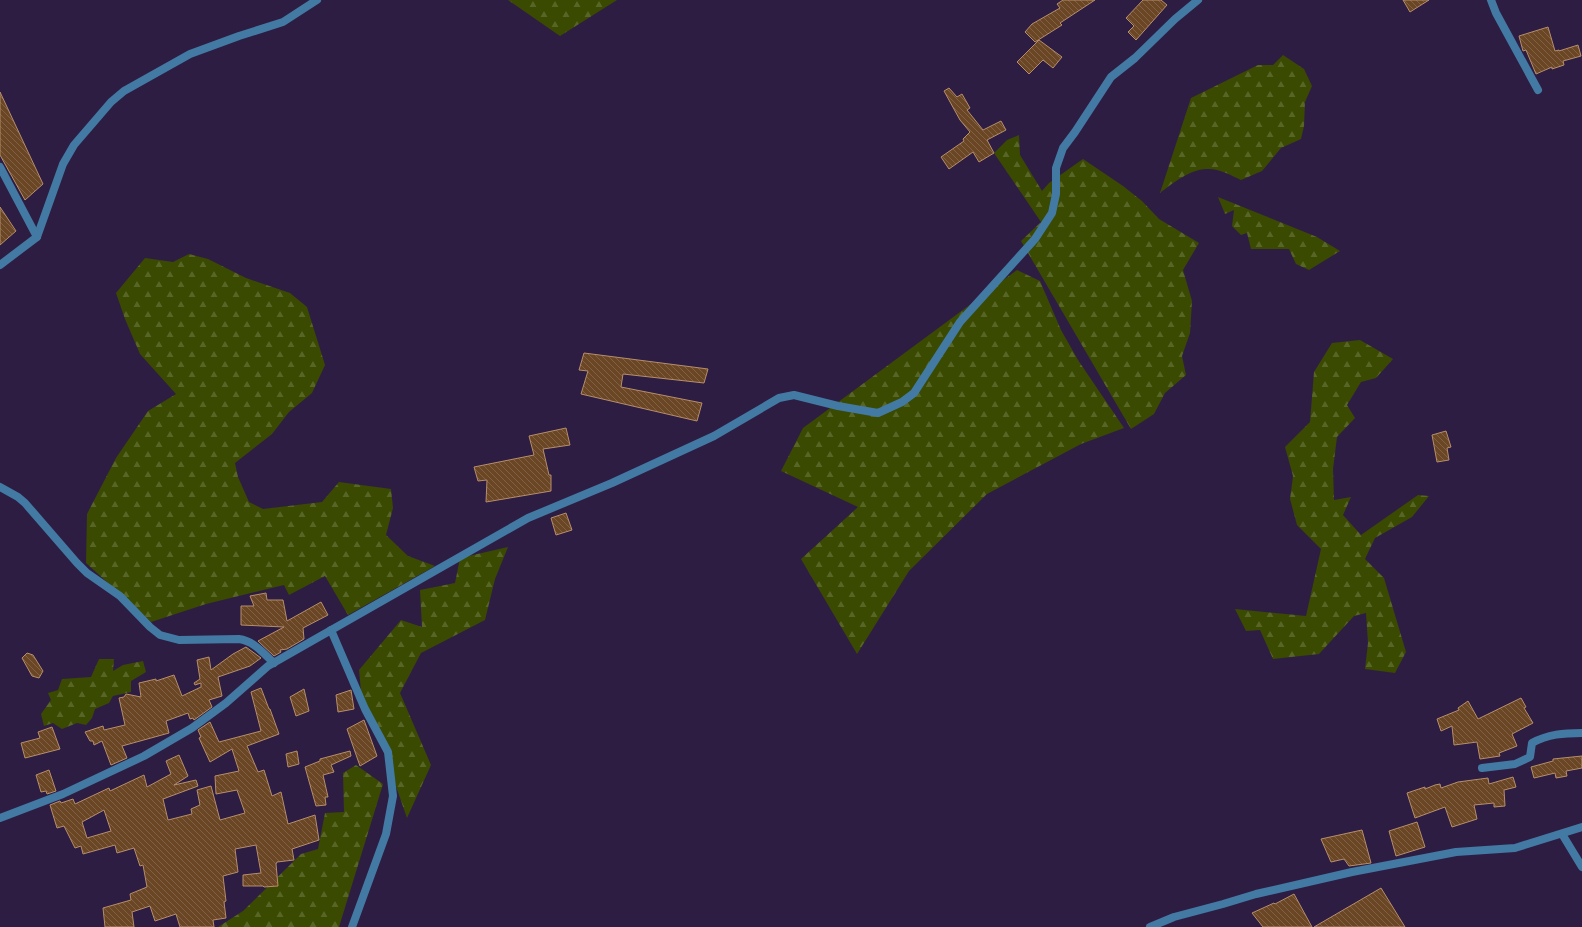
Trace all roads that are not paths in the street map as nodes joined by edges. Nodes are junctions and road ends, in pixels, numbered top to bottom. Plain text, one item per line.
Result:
1 (317, 0) edge
2 (1198, 0) edge
3 (1491, 0) edge
4 (1538, 90) dead end
5 (0, 167) edge
6 (37, 237) junction
7 (0, 265) edge
8 (0, 487) edge
9 (331, 630) junction
10 (274, 663) junction
11 (1582, 733) edge
12 (1482, 768) dead end
13 (0, 818) edge
14 (1582, 827) edge
15 (1562, 834) junction
16 (1582, 866) edge
17 (352, 927) edge
18 (1150, 927) edge

1 - 6 street
2 - 9 street
3 - 4 street
5 - 6 street
6 - 7 street
8 - 10 street
9 - 10 street
9 - 17 street
10 - 13 street
11 - 12 street
14 - 15 street
15 - 16 street
15 - 18 street

